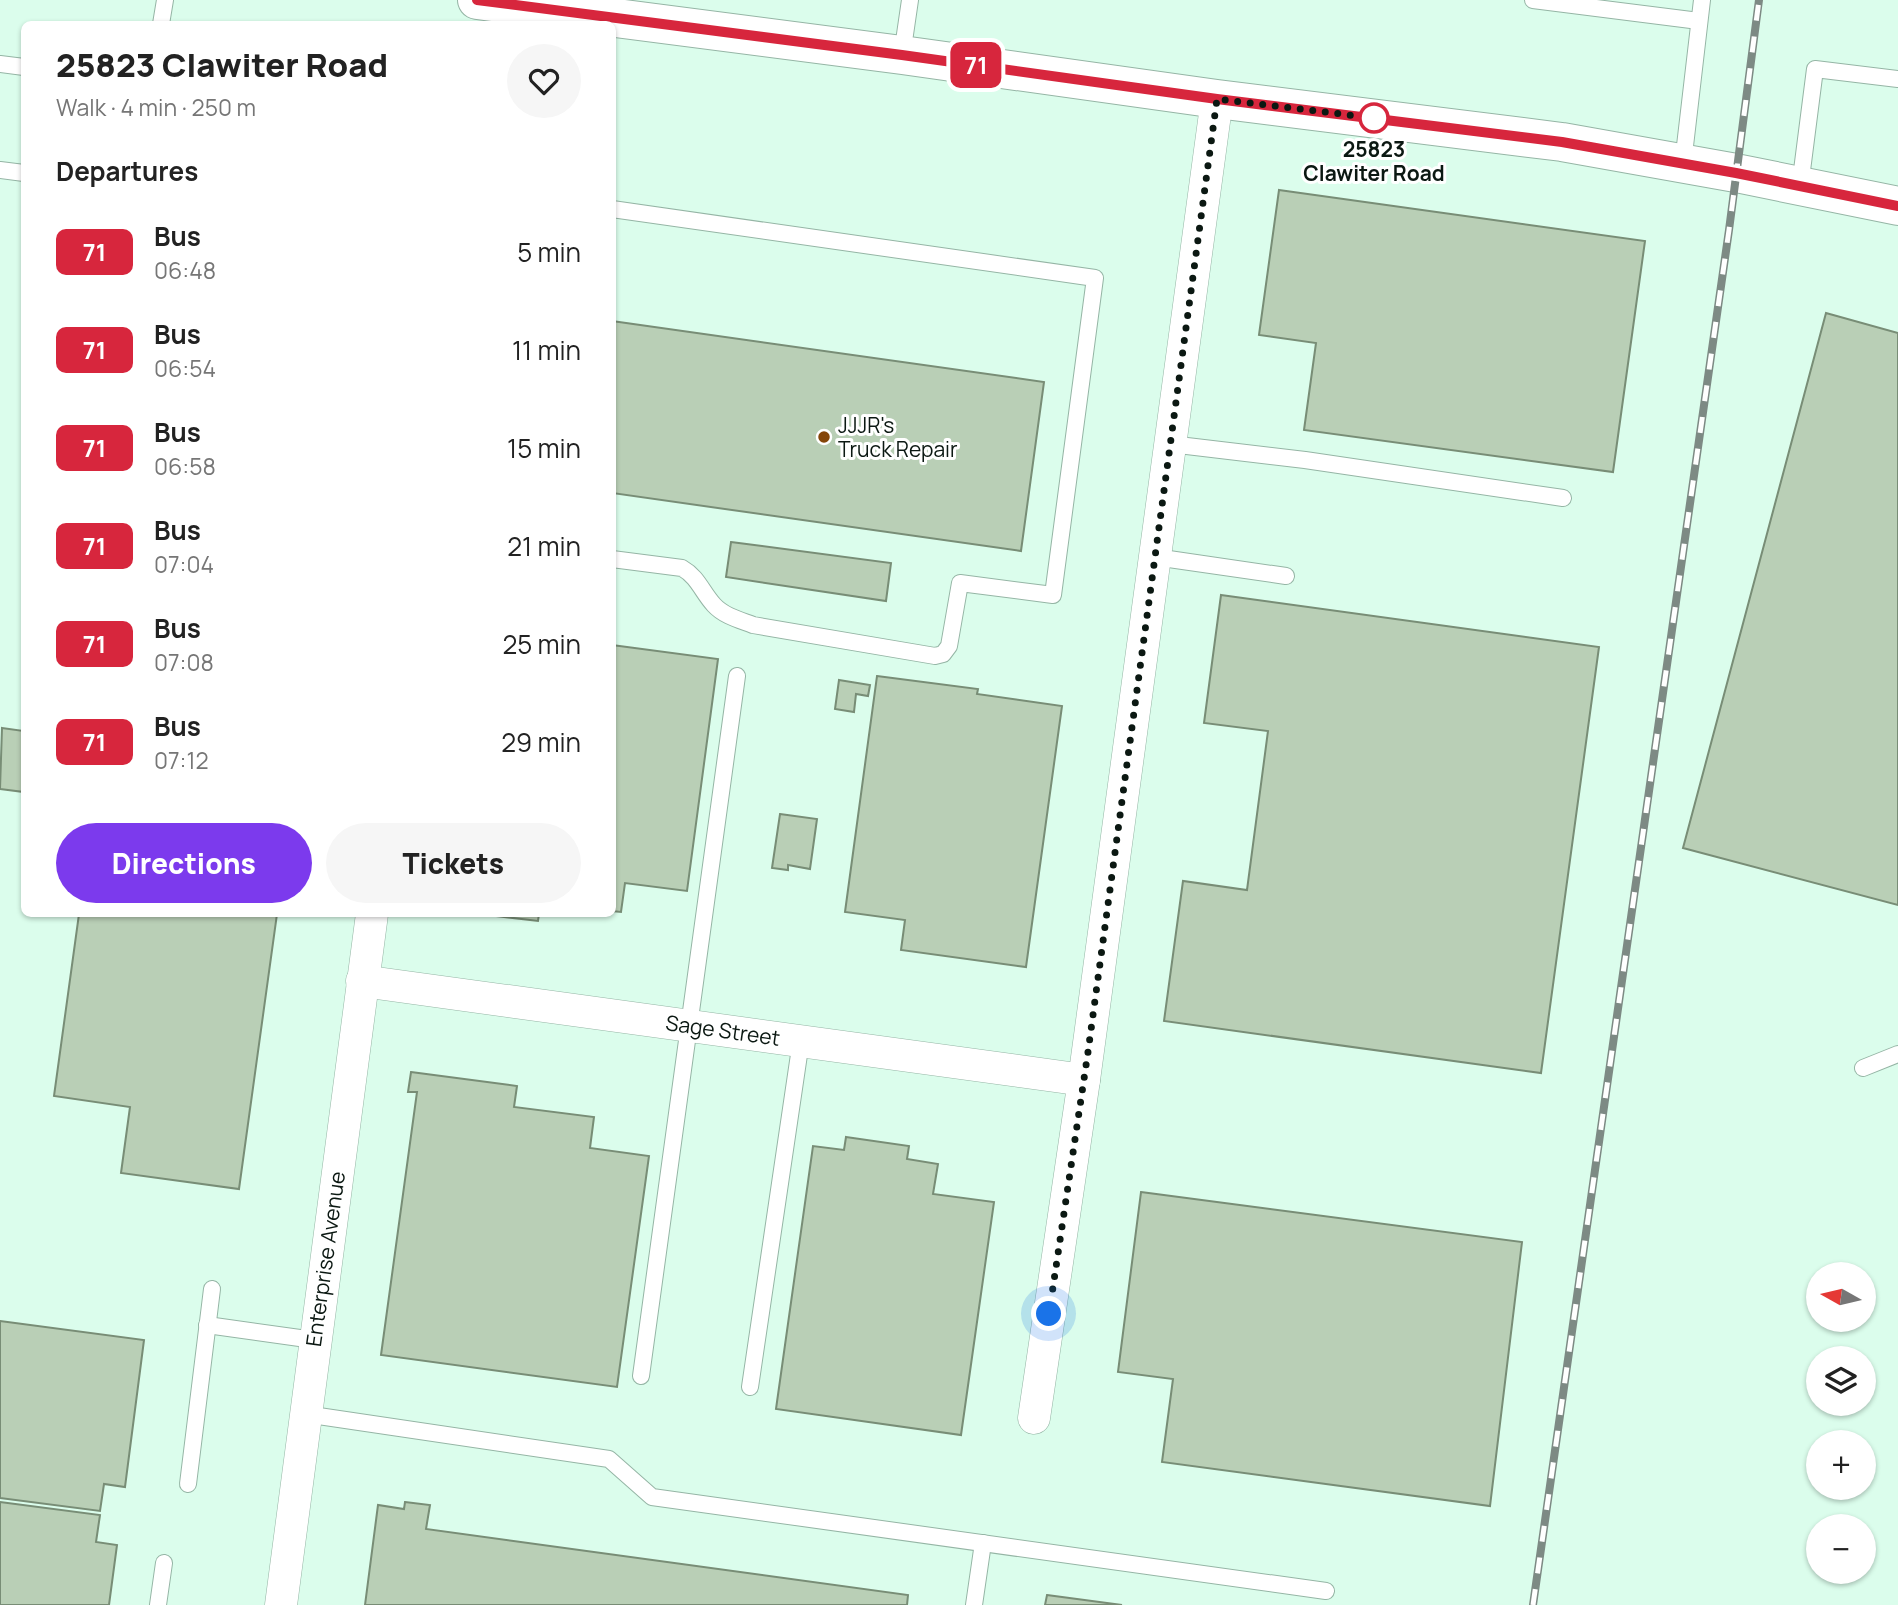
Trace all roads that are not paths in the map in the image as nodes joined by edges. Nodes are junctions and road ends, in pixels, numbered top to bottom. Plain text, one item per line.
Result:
1 (165, 0) edge
2 (910, 0) edge
3 (1533, 0) edge
4 (1702, 0) edge
5 (491, 9) edge
6 (162, 21) edge
7 (598, 21) edge
8 (1699, 21) junction
9 (616, 23) edge
10 (902, 55) junction
11 (0, 64) edge
12 (21, 67) edge
13 (1898, 79) edge
14 (1217, 99) junction
15 (1683, 163) junction
16 (0, 170) edge
17 (21, 173) edge
18 (1800, 186) junction
19 (1898, 206) edge
20 (616, 210) edge
21 (1170, 444) junction
22 (1563, 498) dead end
23 (1155, 557) junction
24 (616, 560) edge
25 (1286, 576) dead end
26 (737, 676) dead end
27 (372, 917) edge
28 (362, 981) junction
29 (691, 1026) junction
30 (801, 1041) junction
31 (1898, 1054) edge
32 (1863, 1068) dead end
33 (1084, 1080) junction
34 (212, 1289) dead end
35 (207, 1325) junction
36 (314, 1340) junction
37 (641, 1376) dead end
38 (750, 1387) dead end
39 (305, 1415) junction
40 (1034, 1418) dead end
41 (188, 1484) dead end
42 (983, 1543) junction
43 (164, 1563) dead end
44 (1326, 1591) dead end
45 (158, 1605) edge
46 (281, 1605) edge
47 (974, 1605) edge

1 - 6 lane
2 - 10 lane
3 - 8 lane
4 - 8 lane
5 - 7 street
8 - 15 lane
9 - 10 street
10 - 14 street
11 - 12 lane
13 - 18 lane
14 - 15 street
14 - 21 street
15 - 18 street
16 - 17 lane
18 - 19 street
20 - 24 lane
21 - 22 lane
21 - 23 street
23 - 25 lane
23 - 33 street
26 - 29 lane
27 - 28 street, Enterprise Avenue
28 - 29 street, Sage Street
28 - 36 street, Enterprise Avenue
29 - 30 street, Sage Street
29 - 37 lane
30 - 33 street, Sage Street
30 - 38 lane
31 - 32 lane
33 - 40 street
34 - 35 lane
35 - 36 lane
35 - 41 lane
36 - 39 street, Enterprise Avenue
39 - 42 lane
39 - 46 street, Enterprise Avenue
42 - 44 lane
42 - 47 lane
43 - 45 lane

